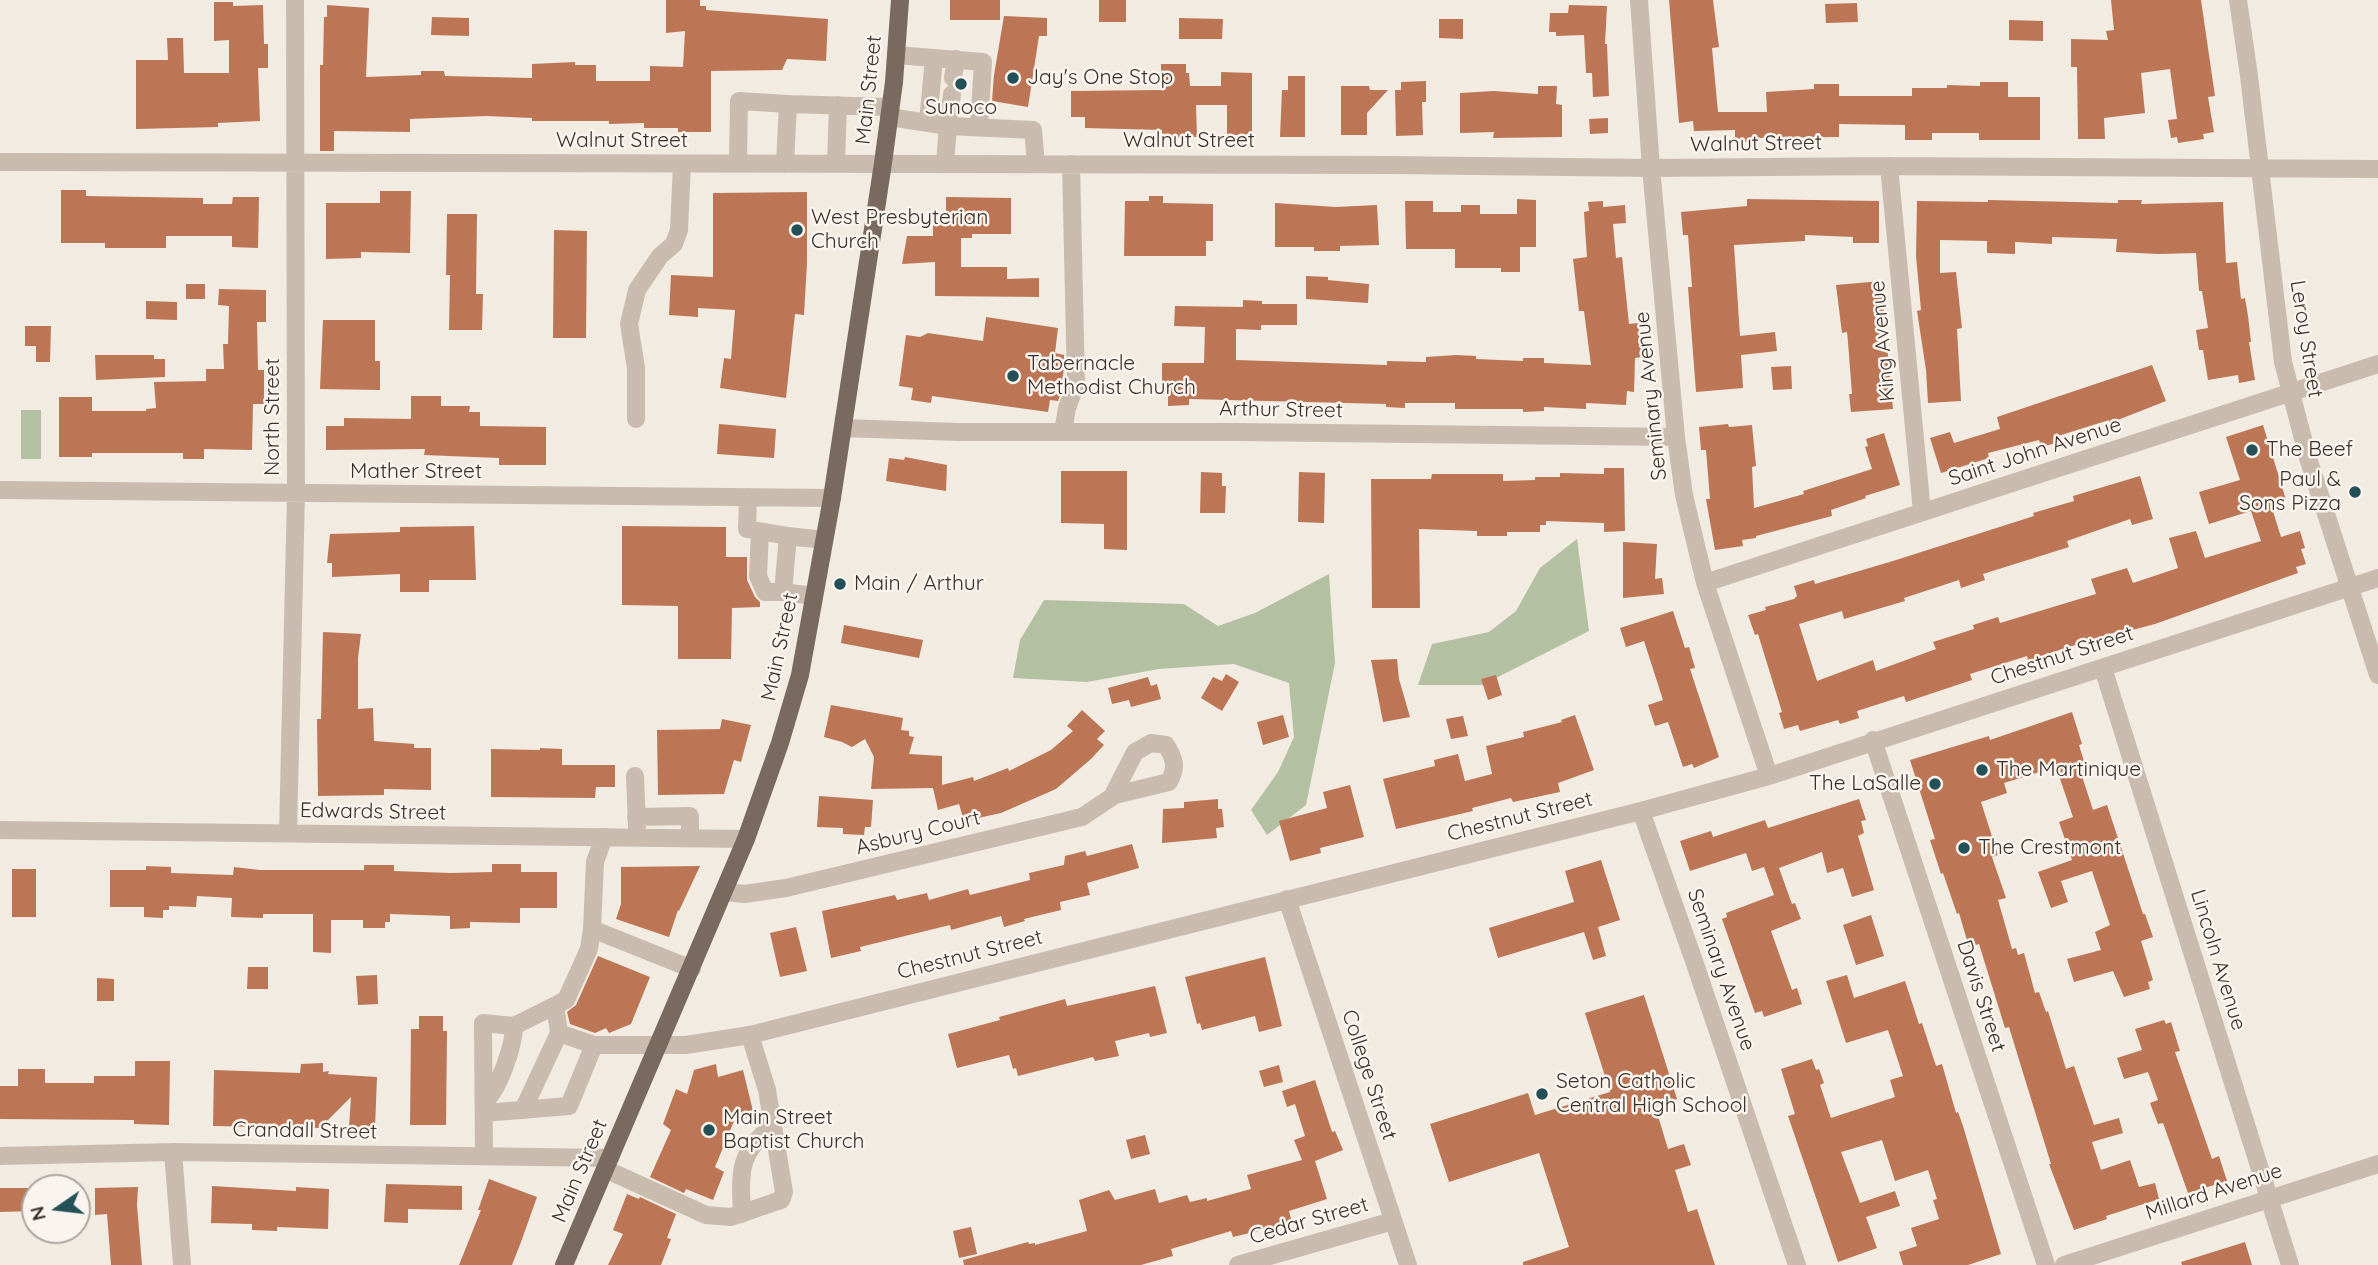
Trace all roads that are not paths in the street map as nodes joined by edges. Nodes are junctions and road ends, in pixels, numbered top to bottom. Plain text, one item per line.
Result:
1 (295, 0) edge
2 (900, 0) edge
3 (1639, 0) edge
4 (2238, 0) edge
5 (896, 54) junction
6 (934, 58) junction
7 (956, 59) junction
8 (788, 104) junction
9 (838, 105) junction
10 (890, 112) junction
11 (928, 122) junction
12 (948, 126) junction
13 (979, 127) junction
14 (0, 162) edge
15 (738, 163) junction
16 (836, 163) junction
17 (883, 163) junction
18 (946, 163) junction
19 (294, 164) junction
20 (682, 164) junction
21 (785, 164) junction
22 (1036, 164) junction
23 (1071, 164) junction
24 (1889, 166) junction
25 (1651, 168) junction
26 (2260, 169) junction
27 (2378, 169) edge
28 (2378, 364) edge
29 (2290, 393) junction
30 (636, 419) dead end
31 (843, 428) junction
32 (1063, 432) junction
33 (1676, 437) junction
34 (0, 490) edge
35 (296, 494) junction
36 (748, 497) junction
37 (832, 498) junction
38 (1922, 512) junction
39 (760, 532) junction
40 (788, 536) junction
41 (824, 540) junction
42 (2378, 578) edge
43 (1705, 583) junction
44 (2350, 587) junction
45 (783, 592) junction
46 (814, 596) junction
47 (2103, 668) junction
48 (2378, 675) edge
49 (1873, 740) junction
50 (635, 776) dead end
51 (1769, 776) junction
52 (1115, 795) dead end
53 (1641, 810) junction
54 (636, 817) junction
55 (0, 830) edge
56 (288, 834) junction
57 (604, 837) junction
58 (637, 838) junction
59 (690, 838) junction
60 (746, 839) junction
61 (725, 892) junction
62 (1287, 899) junction
63 (592, 929) junction
64 (692, 969) junction
65 (555, 1006) junction
66 (514, 1026) junction
67 (559, 1033) junction
68 (750, 1035) junction
69 (594, 1045) junction
70 (659, 1046) junction
71 (484, 1108) junction
72 (523, 1110) junction
73 (773, 1126) junction
74 (173, 1152) junction
75 (0, 1156) edge
76 (484, 1156) junction
77 (607, 1164) junction
78 (2378, 1164) edge
79 (2268, 1199) junction
80 (742, 1214) junction
81 (1393, 1221) junction
82 (182, 1265) edge
83 (564, 1265) edge
84 (1238, 1265) edge
85 (1408, 1265) edge
86 (1797, 1265) edge
87 (2046, 1265) edge
88 (2064, 1265) edge
89 (2290, 1265) edge

1 - 19 street, North Street
2 - 5 main road, Main Street
3 - 25 street, Seminary Avenue
4 - 26 street, Leroy Street
5 - 6 street
5 - 10 main road, Main Street
6 - 7 street
6 - 11 street
7 - 12 street
7 - 13 street
8 - 9 street
8 - 15 street
8 - 21 street
9 - 10 street
9 - 16 street
10 - 11 street
10 - 17 main road, Main Street
11 - 12 street
12 - 13 street
12 - 18 street
13 - 22 street
14 - 19 street, Walnut Street
15 - 20 street, Walnut Street
15 - 21 street, Walnut Street
16 - 17 street, Walnut Street
16 - 21 street, Walnut Street
17 - 18 street, Walnut Street
17 - 31 main road, Main Street
18 - 22 street, Walnut Street
19 - 20 street, Walnut Street
19 - 35 street, North Street
20 - 30 street
22 - 23 street, Walnut Street
23 - 25 street, Walnut Street
23 - 32 street
24 - 25 street, Walnut Street
24 - 26 street, Walnut Street
24 - 38 street, King Avenue
25 - 33 street, Seminary Avenue
26 - 27 street, Walnut Street
26 - 29 street, Leroy Street
28 - 29 street, Saint John Avenue
29 - 38 street, Saint John Avenue
29 - 44 street, Leroy Street
31 - 32 street, Arthur Street
31 - 37 main road, Main Street
32 - 33 street, Arthur Street
33 - 43 street, Seminary Avenue
34 - 35 street, Mather Street
35 - 36 street, Mather Street
35 - 56 street, North Street
36 - 37 street, Mather Street
36 - 39 street
37 - 41 main road, Main Street
38 - 43 street, Saint John Avenue
39 - 40 street
39 - 45 street
40 - 41 street
40 - 45 street
41 - 46 main road, Main Street
42 - 44 street, Chestnut Street
43 - 51 street, Seminary Avenue
44 - 47 street, Chestnut Street
44 - 48 street, Leroy Street
45 - 46 street
46 - 60 main road, Main Street
47 - 49 street, Chestnut Street
47 - 79 street, Lincoln Avenue
49 - 51 street, Chestnut Street
49 - 87 street, Davis Street
50 - 54 street
51 - 53 street, Chestnut Street
52 - 61 street, Asbury Court
53 - 62 street, Chestnut Street
53 - 86 street, Seminary Avenue
54 - 58 street
54 - 59 street
55 - 56 street, Edwards Street
56 - 57 street, Edwards Street
57 - 58 street, Edwards Street
57 - 63 street
58 - 59 street, Edwards Street
59 - 60 street, Edwards Street
60 - 61 main road, Main Street
61 - 64 main road, Main Street
62 - 68 street, Chestnut Street
62 - 81 street, College Street
63 - 64 street
63 - 65 street
64 - 70 main road, Main Street
65 - 66 street
65 - 67 street
66 - 71 street
66 - 71 street
67 - 69 street, Chestnut Street
67 - 72 street
68 - 70 street, Chestnut Street
68 - 73 street
69 - 70 street, Chestnut Street
69 - 72 street
70 - 77 main road, Main Street
71 - 72 street
71 - 76 street
73 - 80 street
73 - 80 street
74 - 75 street, Crandall Street
74 - 76 street, Crandall Street
74 - 82 street
76 - 77 street, Crandall Street
77 - 80 street
77 - 83 main road, Main Street
78 - 79 street, Millard Avenue
79 - 88 street, Millard Avenue
79 - 89 street, Lincoln Avenue
81 - 84 street, Cedar Street
81 - 85 street, College Street

